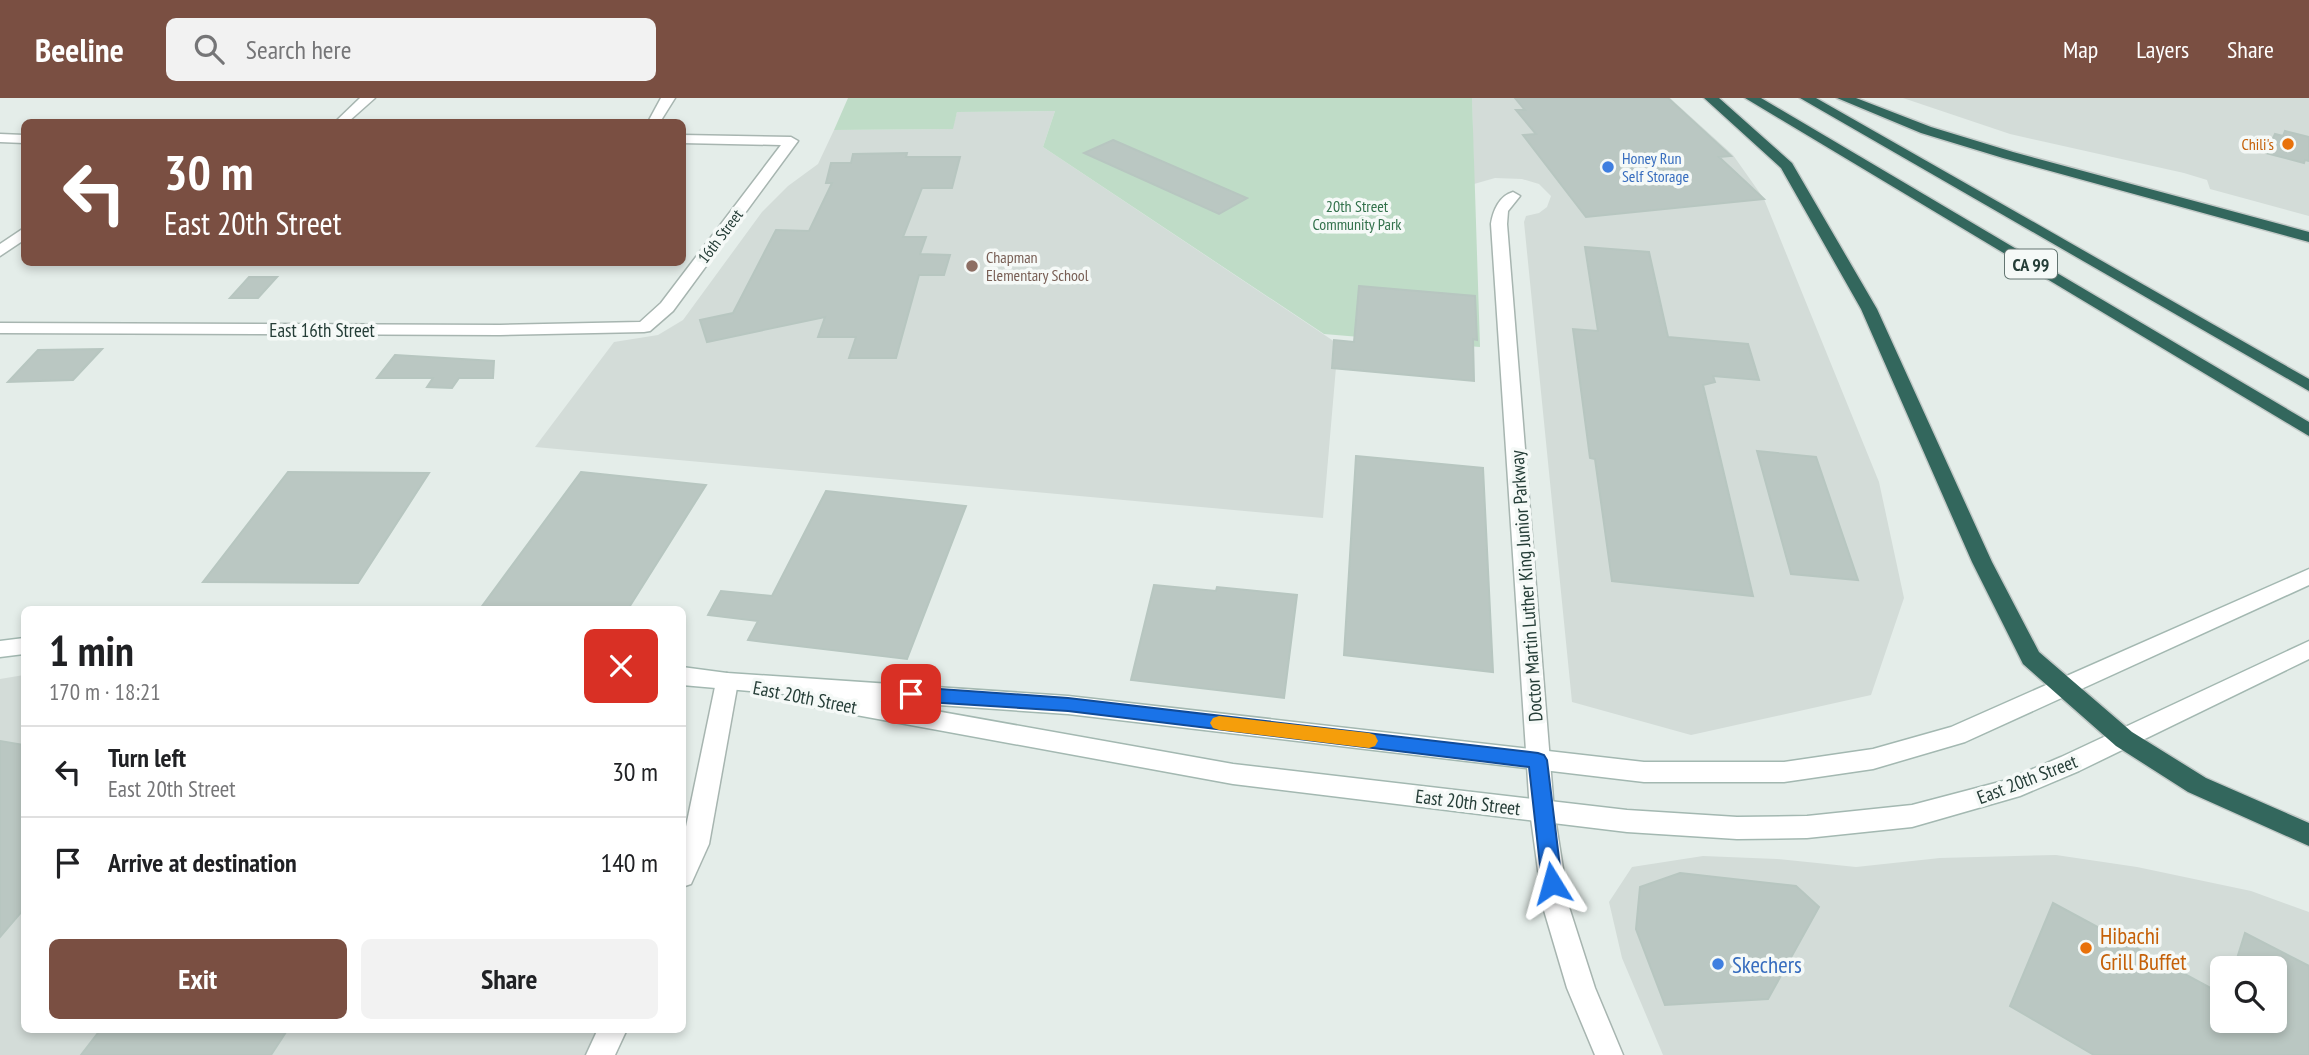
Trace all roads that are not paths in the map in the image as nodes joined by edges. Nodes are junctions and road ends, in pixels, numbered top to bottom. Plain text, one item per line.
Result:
1 (368, 98) edge
2 (668, 98) edge
3 (1711, 98) edge
4 (1752, 98) edge
5 (1807, 98) edge
6 (1844, 98) edge
7 (344, 119) edge
8 (656, 119) edge
9 (0, 138) edge
10 (21, 138) edge
11 (686, 139) edge
12 (1513, 196) dead end
13 (21, 235) edge
14 (2309, 237) edge
15 (0, 251) edge
16 (644, 327) joint
17 (0, 328) edge
18 (2309, 386) edge
19 (2309, 430) edge
20 (2309, 576) edge
21 (21, 646) edge
22 (0, 649) edge
23 (2309, 649) edge
24 (686, 677) edge
25 (727, 682) junction
26 (2065, 688) junction
27 (2124, 739) junction
28 (1538, 760) junction
29 (1542, 811) junction
30 (2309, 835) edge
31 (686, 867) edge
32 (611, 1033) edge
33 (600, 1055) edge
34 (1609, 1055) edge

1 - 7 street
2 - 8 street
3 - 26 highway
4 - 19 highway, CA 99
5 - 18 highway, CA 99
6 - 14 highway
9 - 10 street
11 - 16 street, 16th Street
12 - 28 street, Doctor Martin Luther King Junior Parkway
13 - 15 street
16 - 17 street, East 16th Street
20 - 26 street, East 20th Street
21 - 22 street
23 - 27 street, East 20th Street
24 - 25 street, East 20th Street
25 - 28 street, East 20th Street
25 - 29 street, East 20th Street
25 - 31 street
26 - 27 highway
26 - 28 street, East 20th Street
27 - 29 street, East 20th Street
27 - 30 highway
28 - 29 street, Doctor Martin Luther King Junior Parkway
29 - 34 street, Doctor Martin Luther King Junior Parkway
32 - 33 street

